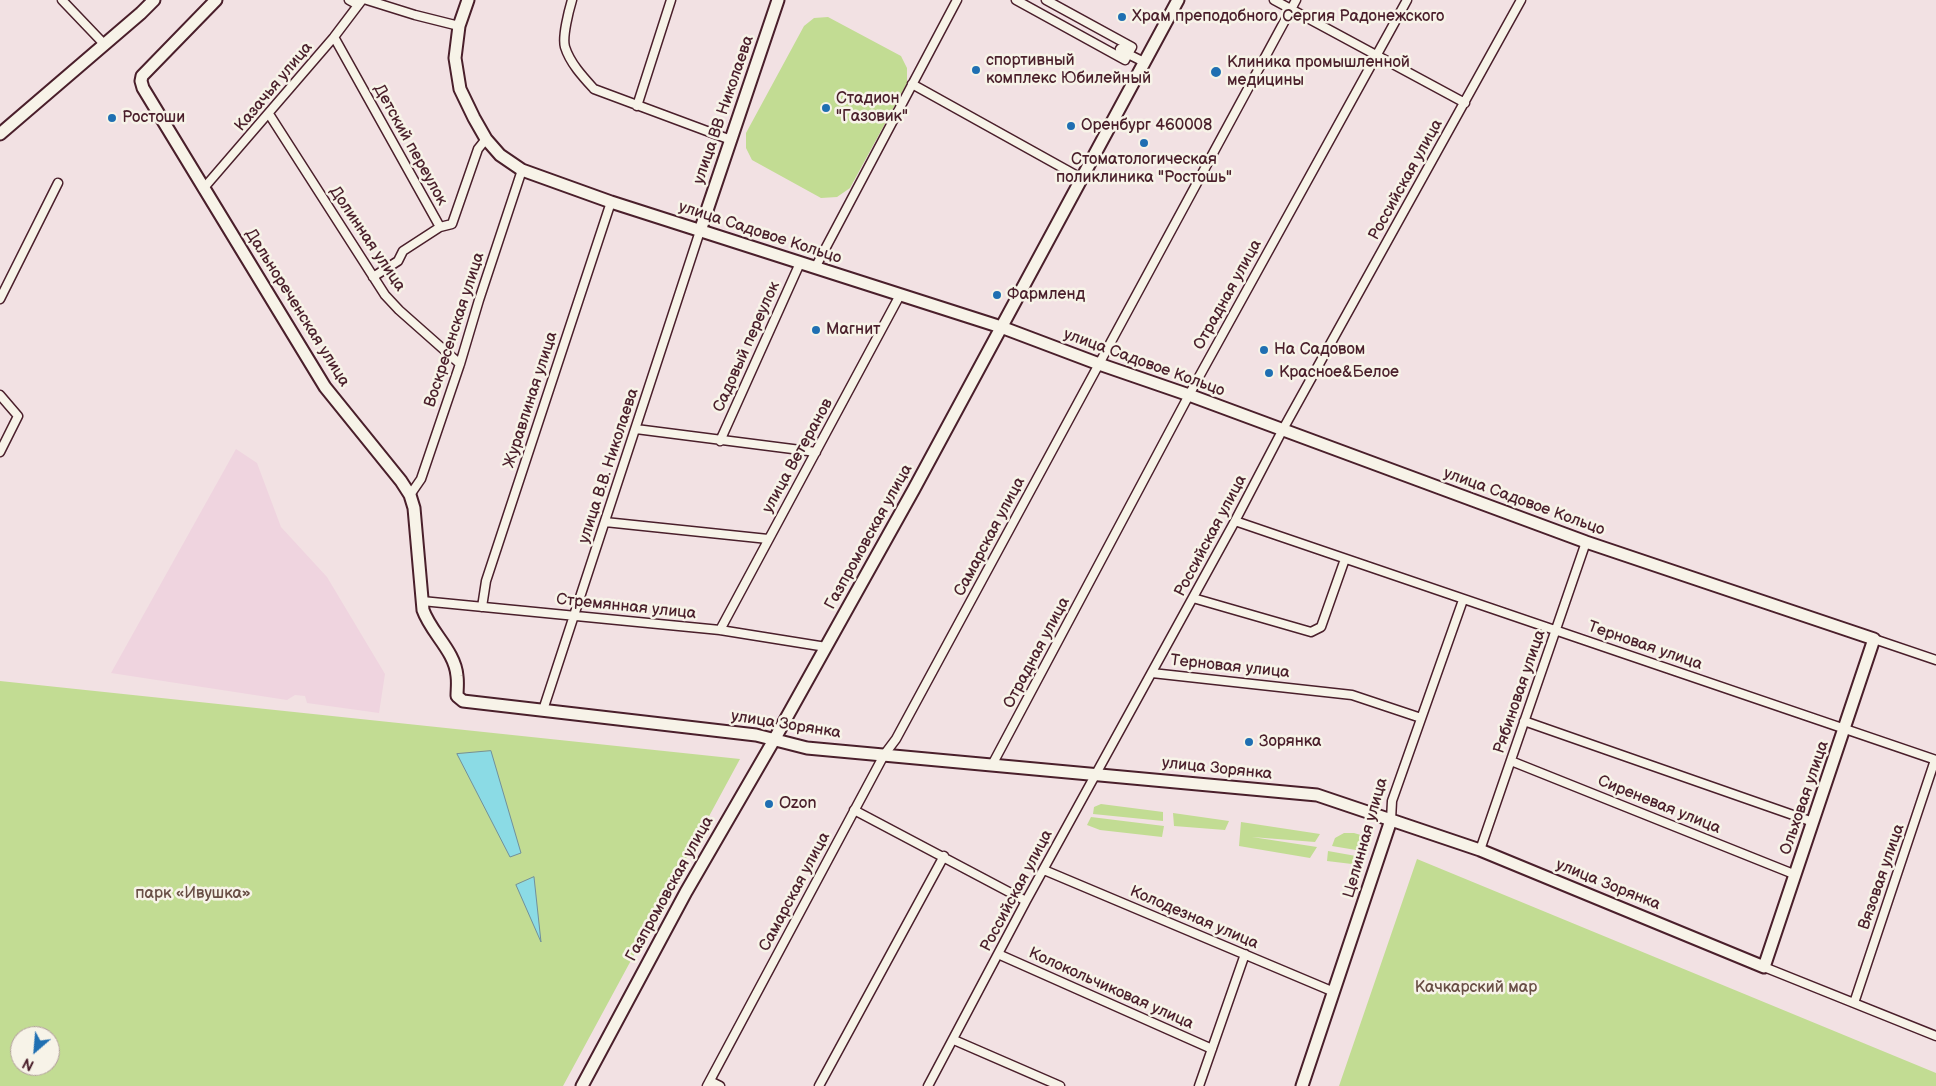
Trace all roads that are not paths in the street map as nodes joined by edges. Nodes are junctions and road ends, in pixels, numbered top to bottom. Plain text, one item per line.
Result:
1 (62, 0) edge
2 (154, 0) edge
3 (216, 0) edge
4 (349, 0) edge
5 (367, 0) edge
6 (468, 0) edge
7 (572, 0) edge
8 (671, 0) edge
9 (778, 0) edge
10 (957, 0) edge
11 (1016, 0) edge
12 (1178, 0) edge
13 (1274, 0) edge
14 (1296, 0) edge
15 (1407, 0) edge
16 (1521, 0) edge
17 (360, 2) edge
18 (1049, 2) edge
19 (1031, 4) edge
20 (1291, 10) junction
21 (1069, 13) junction
22 (1044, 16) junction
23 (1084, 21) junction
24 (1062, 25) junction
25 (459, 26) junction
26 (1098, 28) junction
27 (1077, 33) junction
28 (334, 37) junction
29 (1091, 41) junction
30 (104, 45) junction
31 (1120, 49) junction
32 (1128, 54) junction
33 (1376, 54) junction
34 (1144, 62) junction
35 (912, 84) junction
36 (1465, 103) junction
37 (637, 106) junction
38 (269, 114) junction
39 (0, 134) edge
40 (486, 139) junction
41 (732, 140) junction
42 (522, 170) junction
43 (1082, 178) junction
44 (58, 184) dead end
45 (204, 189) junction
46 (611, 202) junction
47 (440, 227) junction
48 (700, 231) junction
49 (800, 263) junction
50 (815, 268) junction
51 (373, 277) junction
52 (900, 295) junction
53 (0, 299) edge
54 (1001, 327) junction
55 (460, 364) junction
56 (1099, 364) junction
57 (0, 395) edge
58 (1189, 395) junction
59 (636, 429) junction
60 (1282, 431) junction
61 (720, 441) junction
62 (0, 452) edge
63 (816, 452) junction
64 (410, 495) junction
65 (605, 522) junction
66 (1235, 522) junction
67 (768, 539) junction
68 (1586, 542) junction
69 (1345, 559) junction
70 (1193, 598) junction
71 (1463, 600) junction
72 (422, 601) junction
73 (482, 607) junction
74 (575, 615) junction
75 (720, 630) junction
76 (1555, 630) junction
77 (1874, 640) junction
78 (826, 647) junction
79 (1936, 660) edge
80 (1152, 673) junction
81 (457, 696) joint
82 (543, 710) junction
83 (1421, 718) junction
84 (1524, 720) junction
85 (1845, 730) junction
86 (774, 740) junction
87 (884, 755) junction
88 (1936, 760) edge
89 (1511, 761) junction
90 (992, 765) junction
91 (1096, 773) junction
92 (854, 810) junction
93 (1391, 820) junction
94 (1813, 822) junction
95 (1480, 850) junction
96 (944, 856) junction
97 (1044, 870) junction
98 (1796, 876) junction
99 (1026, 901) junction
100 (998, 954) junction
101 (1245, 954) junction
102 (1764, 967) junction
103 (1334, 992) junction
104 (1854, 1003) junction
105 (1936, 1036) edge
106 (954, 1040) junction
107 (1212, 1048) junction
108 (708, 1083) edge
109 (582, 1086) edge
110 (720, 1086) edge
111 (820, 1086) edge
112 (928, 1086) edge
113 (1060, 1086) edge
114 (1199, 1086) edge
115 (1302, 1086) edge

1 - 30 street
2 - 30 street
3 - 45 street, Дальнореченская улица
4 - 17 street
5 - 25 street
6 - 25 street, улица Садовое Кольцо
7 - 37 street
8 - 37 street
9 - 41 street, улица ВВ Николаева
10 - 35 street
11 - 19 street
12 - 34 street, Газпромовская улица
13 - 20 street
14 - 20 street, Самарская улица
15 - 33 street, Отрадная улица
16 - 36 street, Российская улица
17 - 28 street, Казачья улица
18 - 21 street
18 - 22 street
19 - 22 street
20 - 33 street
20 - 56 street, Самарская улица
21 - 23 street
21 - 24 street
22 - 24 street
23 - 26 street
23 - 27 street
24 - 27 street
25 - 40 street, улица Садовое Кольцо
26 - 29 street
26 - 31 street
27 - 29 street
28 - 38 street, Казачья улица
28 - 47 street, Детский переулок
29 - 31 street
30 - 39 street
31 - 32 street
31 - 32 street
32 - 34 street
33 - 36 street
33 - 58 street, Отрадная улица
34 - 43 street, Газпромовская улица
35 - 43 street
35 - 50 street
36 - 60 street, Российская улица
37 - 41 street
38 - 45 street, Казачья улица
38 - 51 street, Долинная улица
40 - 42 street, улица Садовое Кольцо
40 - 47 street, Детский переулок
41 - 48 street, улица ВВ Николаева
42 - 46 street, улица Садовое Кольцо
42 - 55 street, Воскресенская улица
43 - 54 street, Газпромовская улица
44 - 53 street
45 - 64 street, Дальнореченская улица
46 - 48 street, улица Садовое Кольцо
46 - 73 street, Журавлиная улица
47 - 51 street
48 - 49 street, улица Садовое Кольцо
48 - 59 street, улица В.В. Николаева
49 - 50 street, улица Садовое Кольцо
49 - 61 street, Садовый переулок
50 - 52 street, улица Садовое Кольцо
51 - 55 street, Долинная улица
52 - 54 street, улица Садовое Кольцо
52 - 63 street, улица Ветеранов
54 - 56 street, улица Садовое Кольцо
54 - 78 street, Газпромовская улица
55 - 64 street, Воскресенская улица
56 - 58 street, улица Садовое Кольцо
56 - 87 street, Самарская улица
57 - 62 street
58 - 60 street, улица Садовое Кольцо
58 - 90 street, Отрадная улица
59 - 61 street
59 - 65 street, улица В.В. Николаева
60 - 66 street, Российская улица
60 - 68 street, улица Садовое Кольцо
61 - 63 street
63 - 67 street, улица Ветеранов
64 - 72 street, Дальнореченская улица
65 - 67 street
65 - 74 street, улица В.В. Николаева
66 - 69 street, Терновая улица
66 - 70 street, Российская улица
67 - 75 street, улица Ветеранов
68 - 76 street, Рябиновая улица
68 - 77 street, улица Садовое Кольцо
69 - 70 street
69 - 71 street, Терновая улица
70 - 80 street, Российская улица
71 - 76 street, Терновая улица
71 - 83 street, Целинная улица
72 - 73 street, Стремянная улица
72 - 81 street, Дальнореченская улица
73 - 74 street, Стремянная улица
74 - 75 street, Стремянная улица
74 - 82 street, улица В.В. Николаева
75 - 78 street, Стремянная улица
76 - 84 street, Рябиновая улица
76 - 85 street, Терновая улица
77 - 79 street, улица Садовое Кольцо
77 - 85 street, Ольховая улица
78 - 86 street, Газпромовская улица
80 - 83 street, Терновая улица
80 - 91 street, Российская улица
81 - 82 street, улица Зорянка
82 - 86 street, улица Зорянка
83 - 93 street, Целинная улица
84 - 89 street, Рябиновая улица
84 - 94 street, Сиреневая улица
85 - 88 street, Терновая улица
85 - 94 street, Ольховая улица
86 - 87 street, улица Зорянка
86 - 109 street, Газпромовская улица
87 - 90 street, улица Зорянка
87 - 92 street, Самарская улица
88 - 104 street, Вязовая улица
89 - 95 street, Рябиновая улица
89 - 98 street, Сиреневая улица
90 - 91 street, улица Зорянка
91 - 93 street, улица Зорянка
91 - 97 street, Российская улица
92 - 96 street
92 - 108 street, Самарская улица
93 - 95 street, улица Зорянка
93 - 103 street, Целинная улица
94 - 98 street, Ольховая улица
95 - 102 street, улица Зорянка
96 - 99 street
96 - 111 street
97 - 99 street, Российская улица
97 - 101 street, Колодезная улица
98 - 102 street, Ольховая улица
99 - 100 street, Российская улица
100 - 106 street, Российская улица
100 - 107 street, Колокольчиковая улица
101 - 103 street, Колодезная улица
101 - 107 street
102 - 104 street, улица Зорянка
103 - 115 street, Целинная улица
104 - 105 street, улица Зорянка
106 - 112 street, Российская улица
106 - 113 street
107 - 114 street
108 - 110 street

